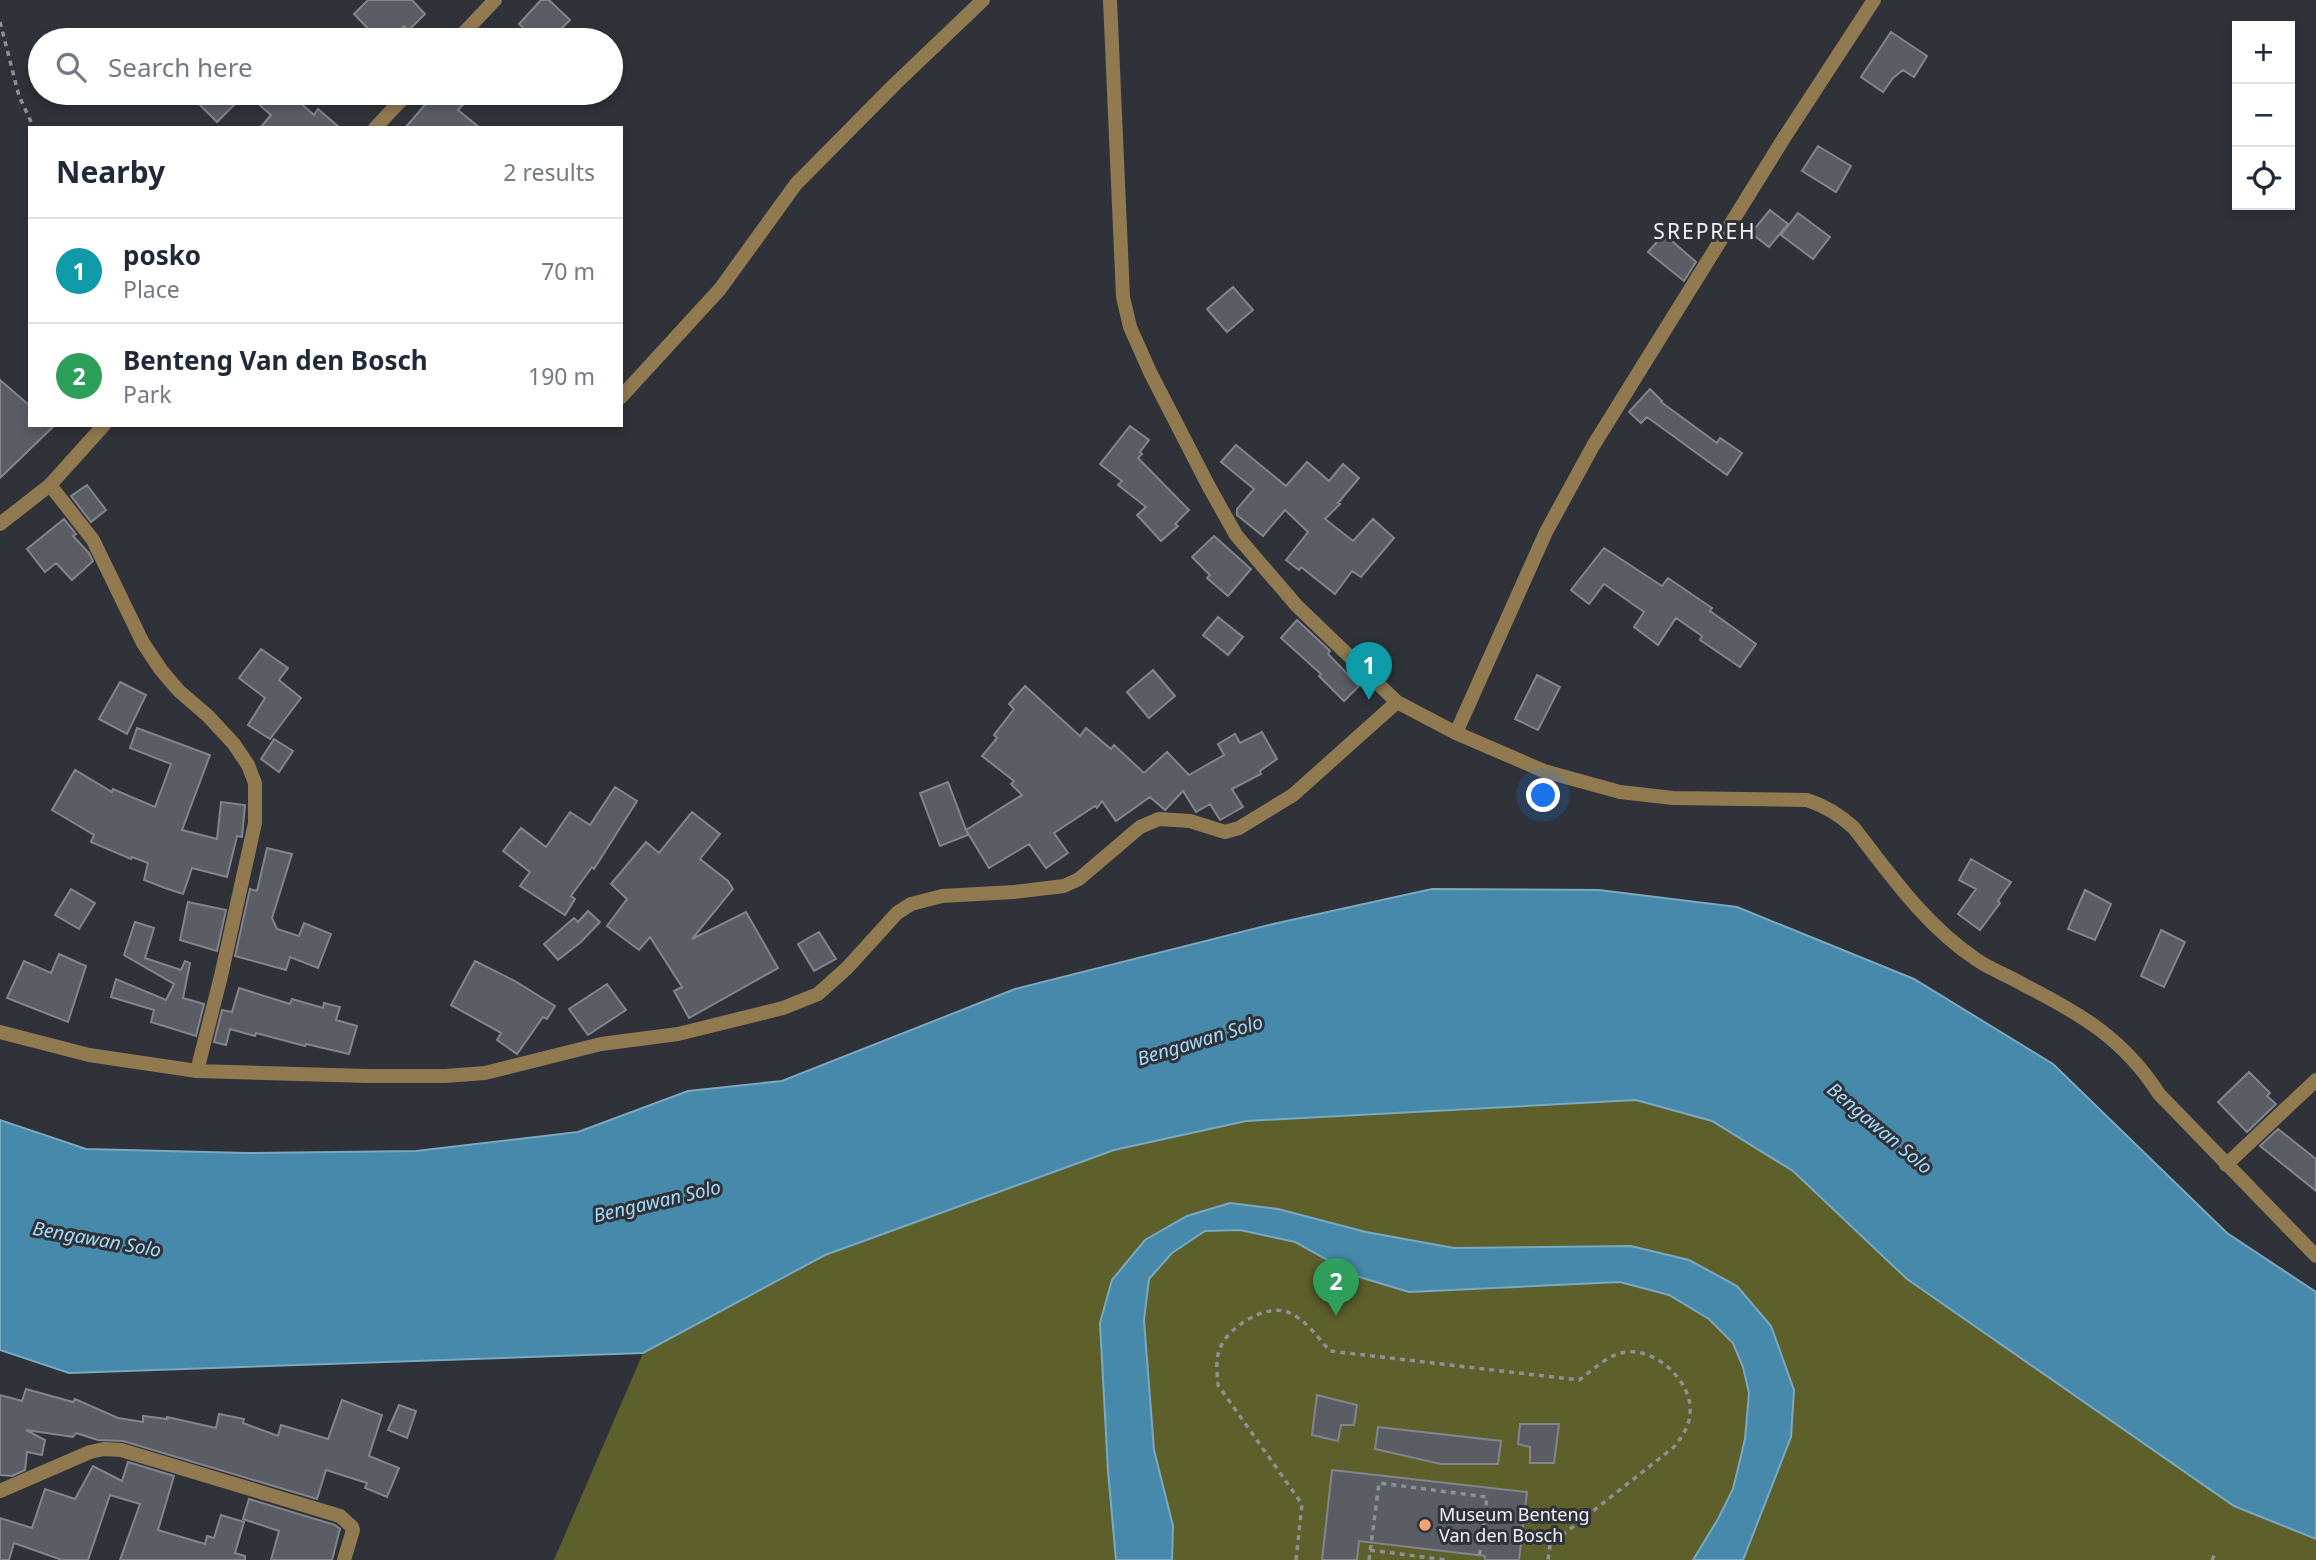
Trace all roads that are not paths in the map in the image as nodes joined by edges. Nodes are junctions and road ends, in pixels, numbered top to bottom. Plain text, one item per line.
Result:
1 (495, 0) edge
2 (983, 0) edge
3 (1110, 0) edge
4 (1874, 0) edge
5 (468, 28) edge
6 (397, 105) edge
7 (377, 126) edge
8 (623, 395) edge
9 (102, 427) edge
10 (50, 485) junction
11 (0, 524) edge
12 (1397, 702) junction
13 (1456, 733) junction
14 (0, 1032) edge
15 (197, 1071) junction
16 (2316, 1080) edge
17 (2227, 1165) junction
18 (2316, 1256) edge
19 (0, 1491) edge
20 (344, 1560) edge

1 - 5 street
2 - 8 street
3 - 12 street
4 - 13 street
6 - 7 street
9 - 10 street
10 - 11 street
10 - 15 street
12 - 13 street
12 - 15 street
13 - 17 street
14 - 15 street
16 - 17 street
17 - 18 street
19 - 20 street

